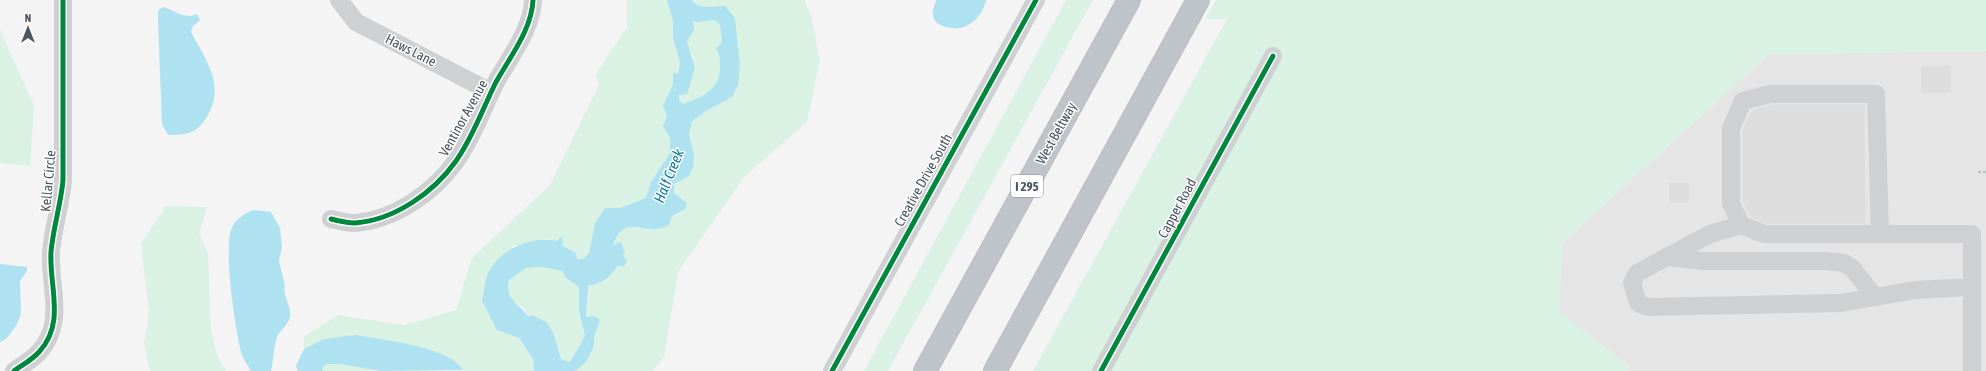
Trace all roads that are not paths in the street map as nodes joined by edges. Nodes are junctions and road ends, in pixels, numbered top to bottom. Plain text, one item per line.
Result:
1 (63, 0) edge
2 (339, 0) edge
3 (533, 0) edge
4 (1036, 0) edge
5 (1129, 0) edge
6 (1198, 0) edge
7 (1273, 56) dead end
8 (491, 92) junction
9 (331, 219) dead end
10 (1741, 225) junction
11 (1880, 233) junction
12 (1666, 257) junction
13 (1972, 287) junction
14 (1875, 297) junction
15 (14, 371) edge
16 (832, 371) edge
17 (925, 371) edge
18 (995, 371) edge
19 (1101, 371) edge
20 (1972, 371) edge

1 - 15 street, Kellar Circle
2 - 8 street, Haws Lane
3 - 8 street, Ventinor Avenue
4 - 16 street, Creative Drive South
5 - 17 highway, West Beltway / I 295
6 - 18 highway
7 - 19 street, Capper Road
8 - 9 street, Ventinor Avenue
10 - 11 street
10 - 11 street
10 - 12 street
11 - 13 street
12 - 14 street
12 - 14 street
13 - 14 street
13 - 20 street

